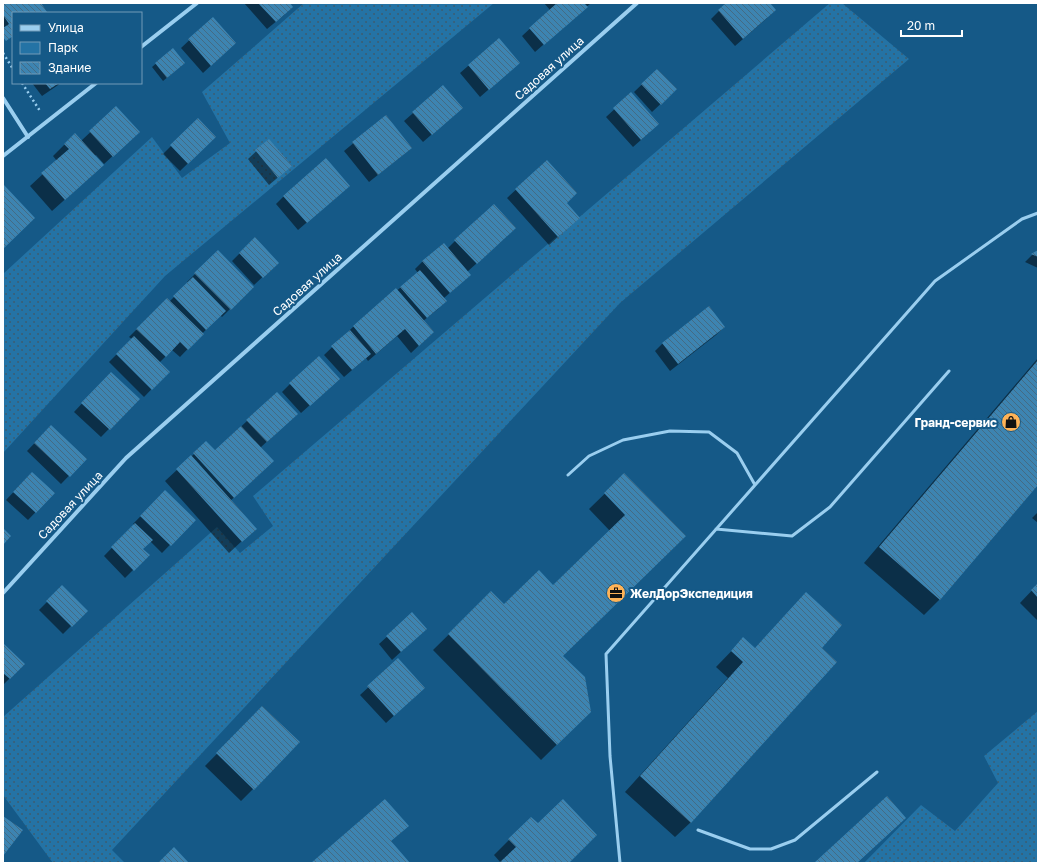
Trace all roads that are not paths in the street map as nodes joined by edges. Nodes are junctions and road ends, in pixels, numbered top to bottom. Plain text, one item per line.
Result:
1 (197, 3) edge
2 (637, 3) edge
3 (142, 46) edge
4 (95, 84) edge
5 (3, 98) edge
6 (28, 137) junction
7 (3, 156) edge
8 (1038, 213) edge
9 (949, 371) dead end
10 (568, 475) dead end
11 (755, 485) junction
12 (716, 529) junction
13 (3, 593) edge
14 (877, 772) dead end
15 (698, 830) dead end
16 (620, 863) edge

1 - 3 street
2 - 13 street, Садовая улица
4 - 6 street
5 - 6 street
6 - 7 street
8 - 11 lane
9 - 12 lane
10 - 11 lane
11 - 12 lane
12 - 16 lane
14 - 15 lane

